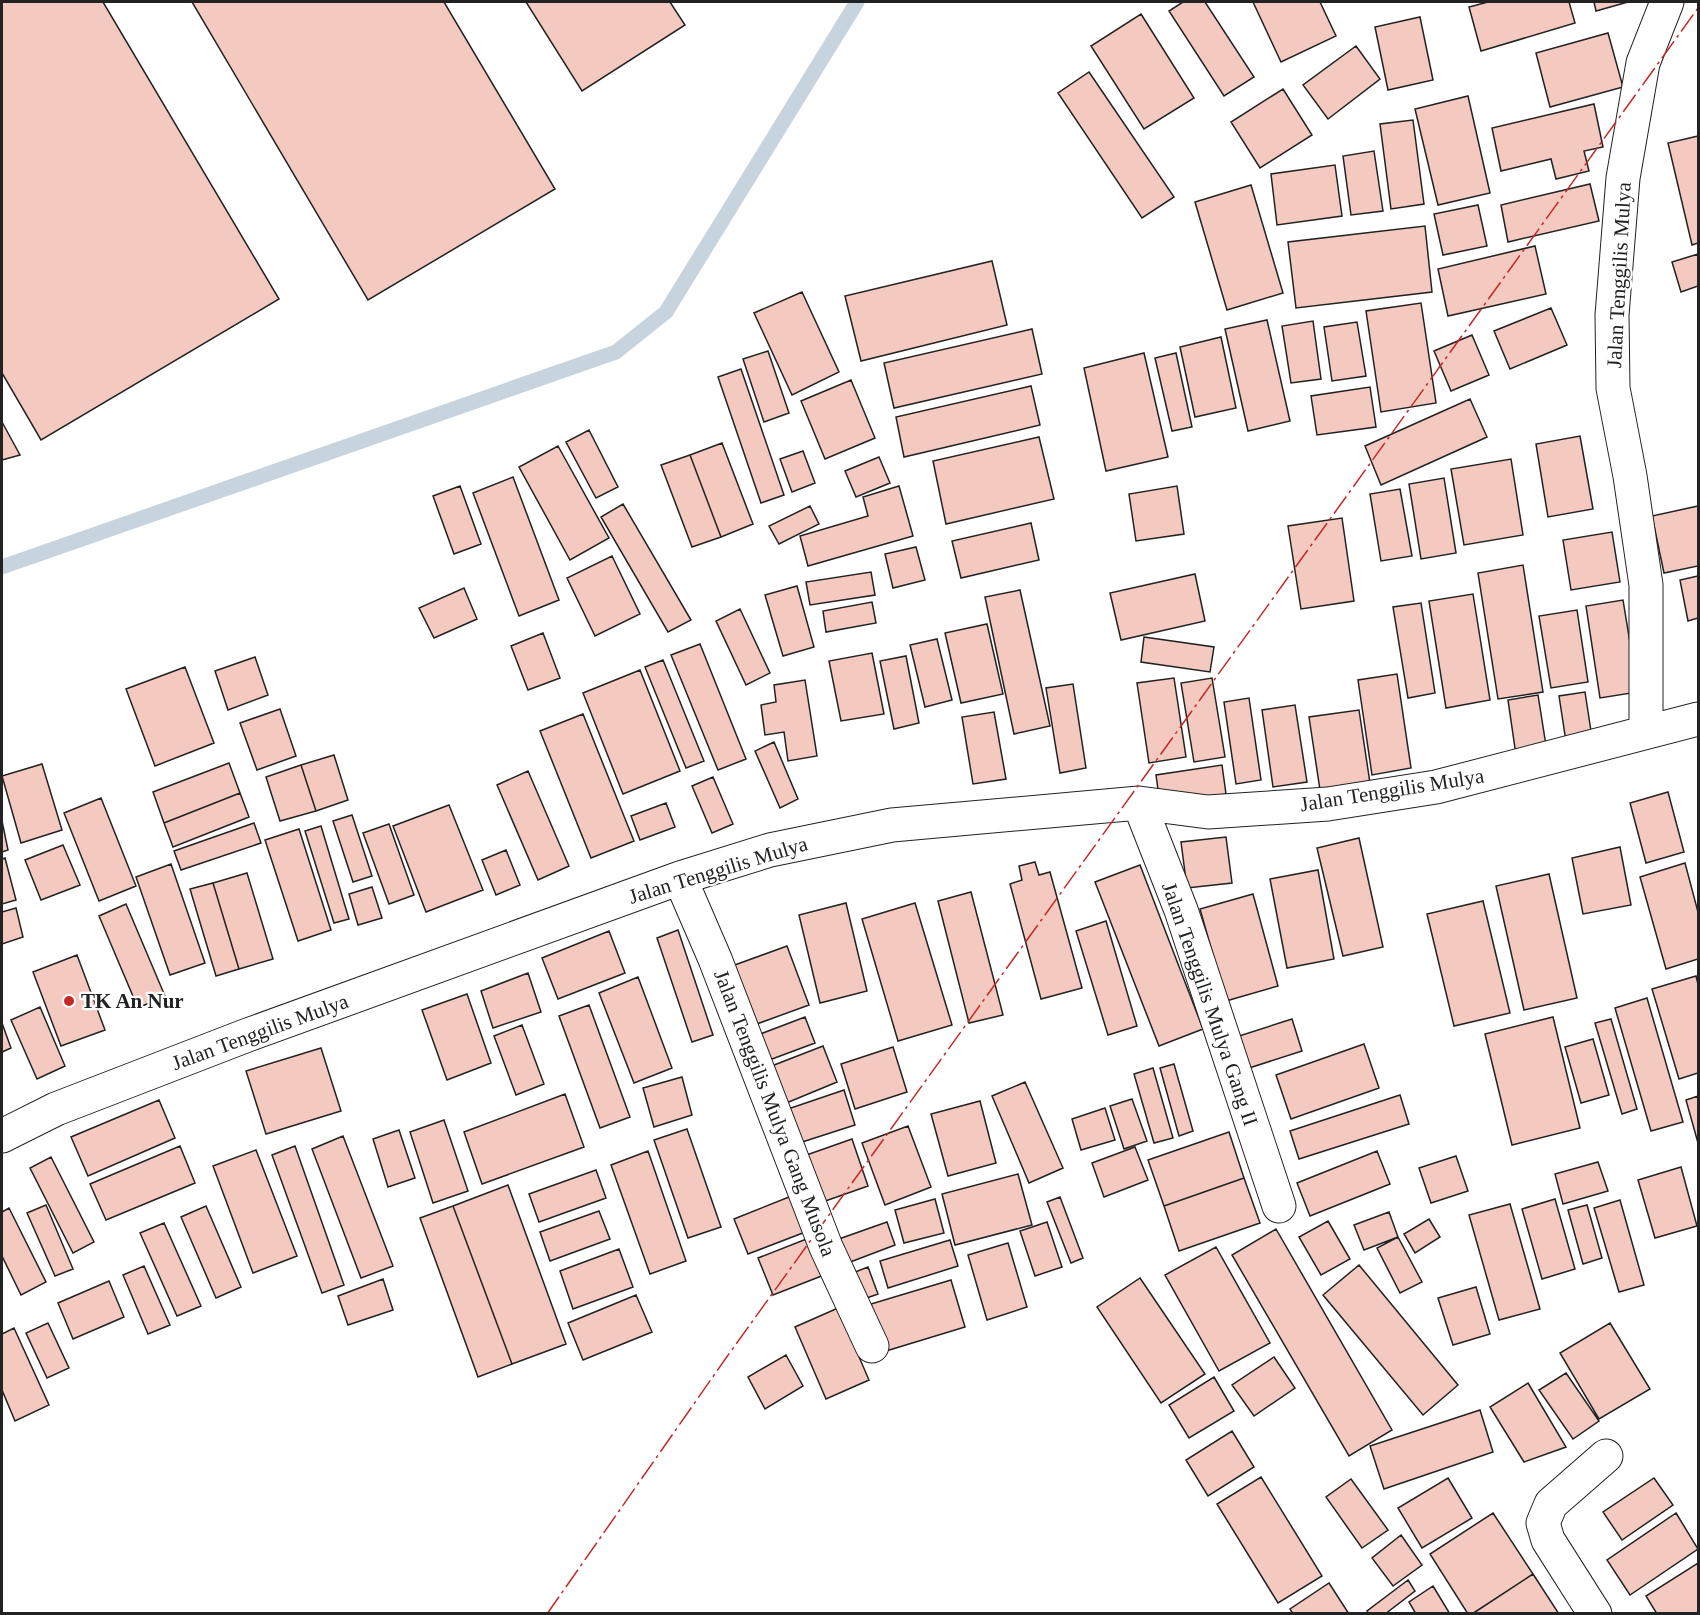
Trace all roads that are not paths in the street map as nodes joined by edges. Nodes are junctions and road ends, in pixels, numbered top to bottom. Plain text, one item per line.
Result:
1 (1667, 2) edge
2 (1698, 719) edge
3 (1646, 731) junction
4 (1139, 803) junction
5 (680, 878) junction
6 (2, 1136) edge
7 (1279, 1206) dead end
8 (872, 1346) dead end
9 (1606, 1456) dead end
10 (1595, 1614) edge

1 - 3 street, Jalan Tenggilis Mulya
2 - 3 street, Jalan Tenggilis Mulya
3 - 4 street, Jalan Tenggilis Mulya
4 - 5 street, Jalan Tenggilis Mulya
4 - 7 street, Jalan Tenggilis Mulya Gang II
5 - 6 street, Jalan Tenggilis Mulya
5 - 8 street, Jalan Tenggilis Mulya Gang Musola
9 - 10 street

